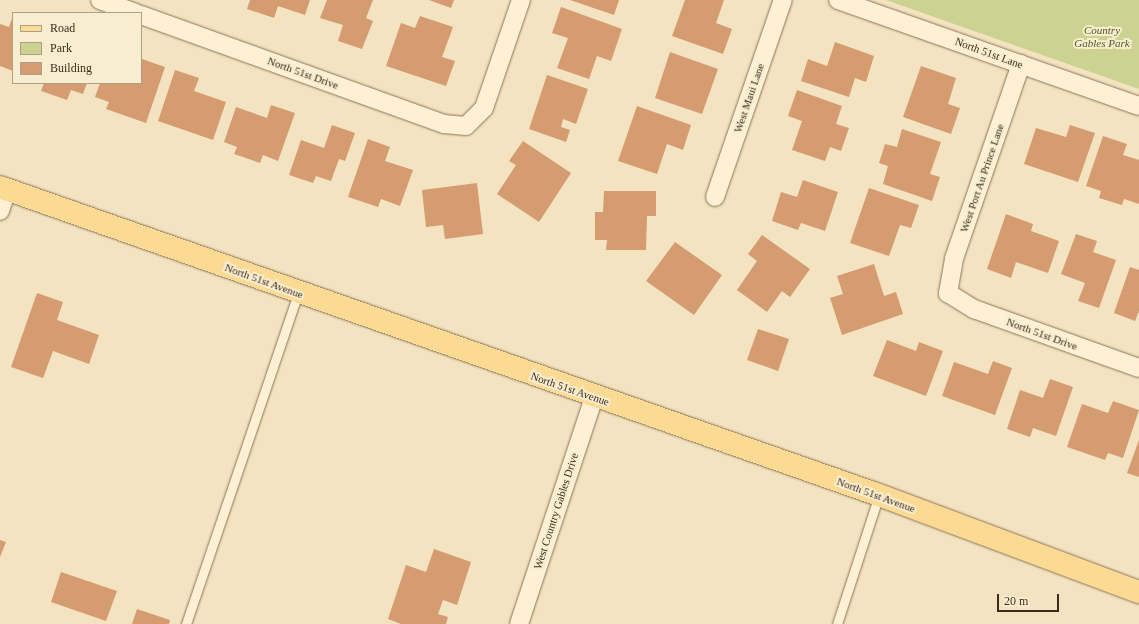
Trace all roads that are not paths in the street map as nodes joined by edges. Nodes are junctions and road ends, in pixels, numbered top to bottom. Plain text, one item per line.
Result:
1 (100, 0) edge
2 (521, 0) edge
3 (783, 0) edge
4 (838, 0) edge
5 (133, 12) edge
6 (142, 15) edge
7 (1021, 64) junction
8 (1139, 106) edge
9 (4, 188) edge
10 (716, 197) dead end
11 (0, 211) edge
12 (948, 293) joint
13 (298, 294) junction
14 (1139, 368) edge
15 (594, 397) junction
16 (879, 495) junction
17 (1139, 592) edge
18 (186, 624) edge
19 (519, 624) edge
20 (837, 624) edge

1 - 5 street
2 - 6 street, North 51st Drive
3 - 10 street, West Maui Lane
4 - 7 street, North 51st Lane
7 - 8 street, North 51st Lane
7 - 12 street, West Port Au Prince Lane
9 - 11 street
9 - 13 main road, North 51st Avenue
12 - 14 street, North 51st Drive
13 - 15 main road, North 51st Avenue
13 - 18 lane
15 - 16 main road, North 51st Avenue
15 - 19 street, West Country Gables Drive
16 - 17 main road, North 51st Avenue
16 - 20 lane

